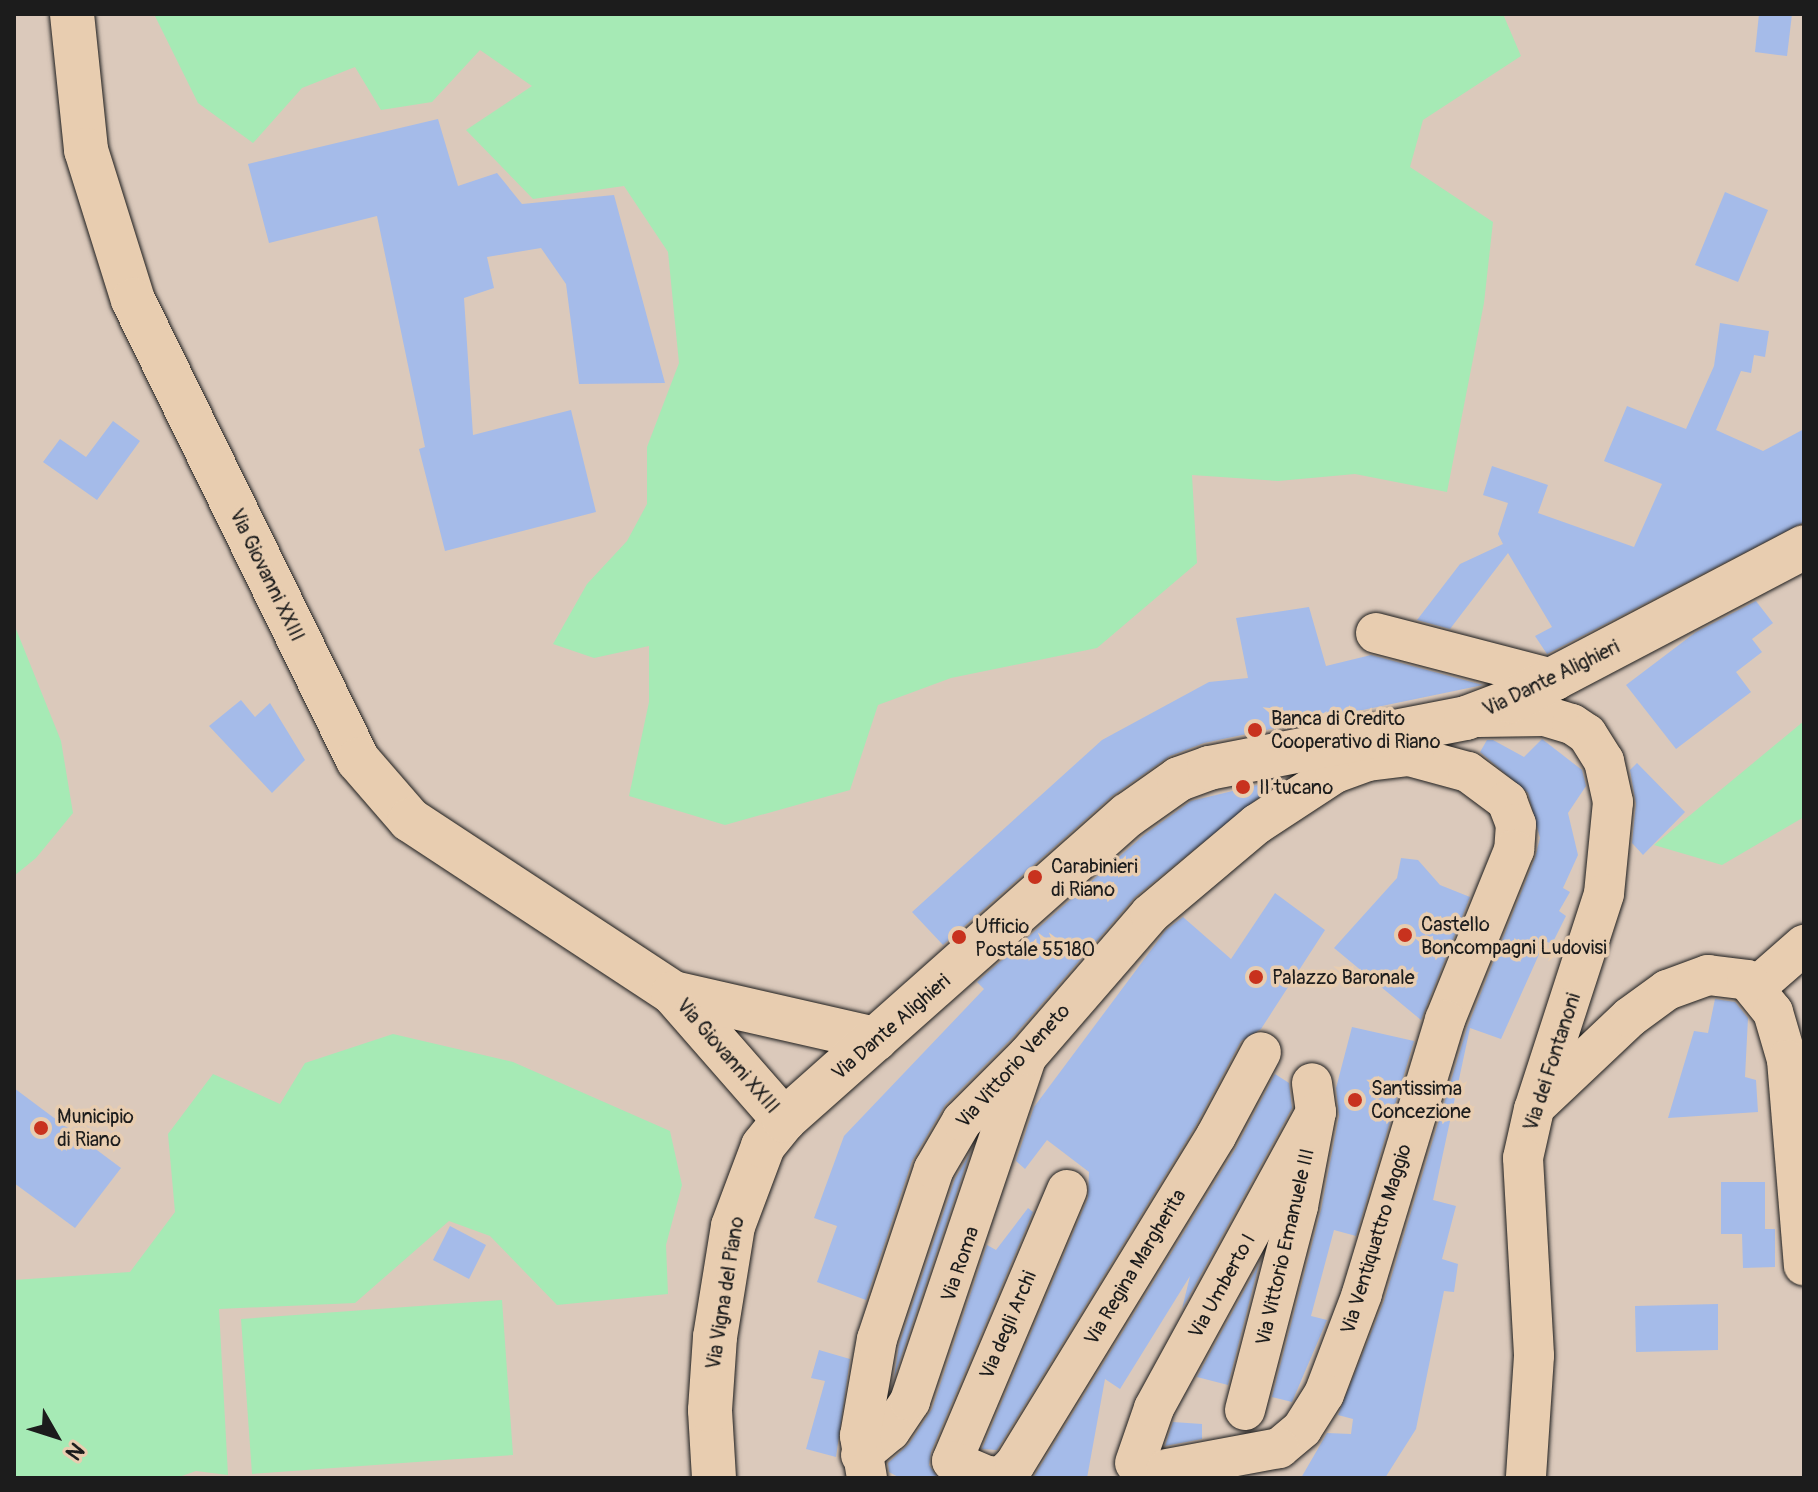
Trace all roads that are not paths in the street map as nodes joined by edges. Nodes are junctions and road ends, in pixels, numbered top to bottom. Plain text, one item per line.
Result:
1 (72, 14) edge
2 (1804, 547) edge
3 (1376, 633) dead end
4 (1556, 680) junction
5 (1466, 718) junction
6 (1360, 754) junction
7 (1804, 945) edge
8 (1756, 987) junction
9 (673, 993) junction
10 (876, 1039) junction
11 (1261, 1052) dead end
12 (1028, 1055) junction
13 (1314, 1097) joint
14 (1534, 1109) junction
15 (784, 1120) junction
16 (1067, 1190) dead end
17 (1804, 1265) edge
18 (1245, 1410) dead end
19 (864, 1466) edge
20 (1151, 1466) joint
21 (1002, 1477) edge
22 (714, 1478) edge
23 (1526, 1478) edge

1 - 9 main road, Via Giovanni XXIII
2 - 4 main road, Via Dante Alighieri
3 - 4 street
4 - 5 main road, Via Dante Alighieri
5 - 6 main road, Via Dante Alighieri
5 - 14 street, Via dei Fontanoni
6 - 10 main road, Via Dante Alighieri
6 - 12 street, Via Vittorio Veneto
6 - 20 street, Via Ventiquattro Maggio
7 - 8 street
8 - 14 street
8 - 17 street
9 - 10 main road, Via Giovanni XXIII
9 - 15 main road, Via Giovanni XXIII
10 - 15 main road, Via Dante Alighieri
11 - 21 street, Via Regina Margherita
12 - 19 street, Via Roma
12 - 19 street, Via Vittorio Veneto
13 - 18 street, Via Vittorio Emanuele III
13 - 20 street, Via Umberto I
14 - 23 street, Via dei Fontanoni
15 - 22 main road, Via Vigna del Piano
16 - 21 street, Via degli Archi

